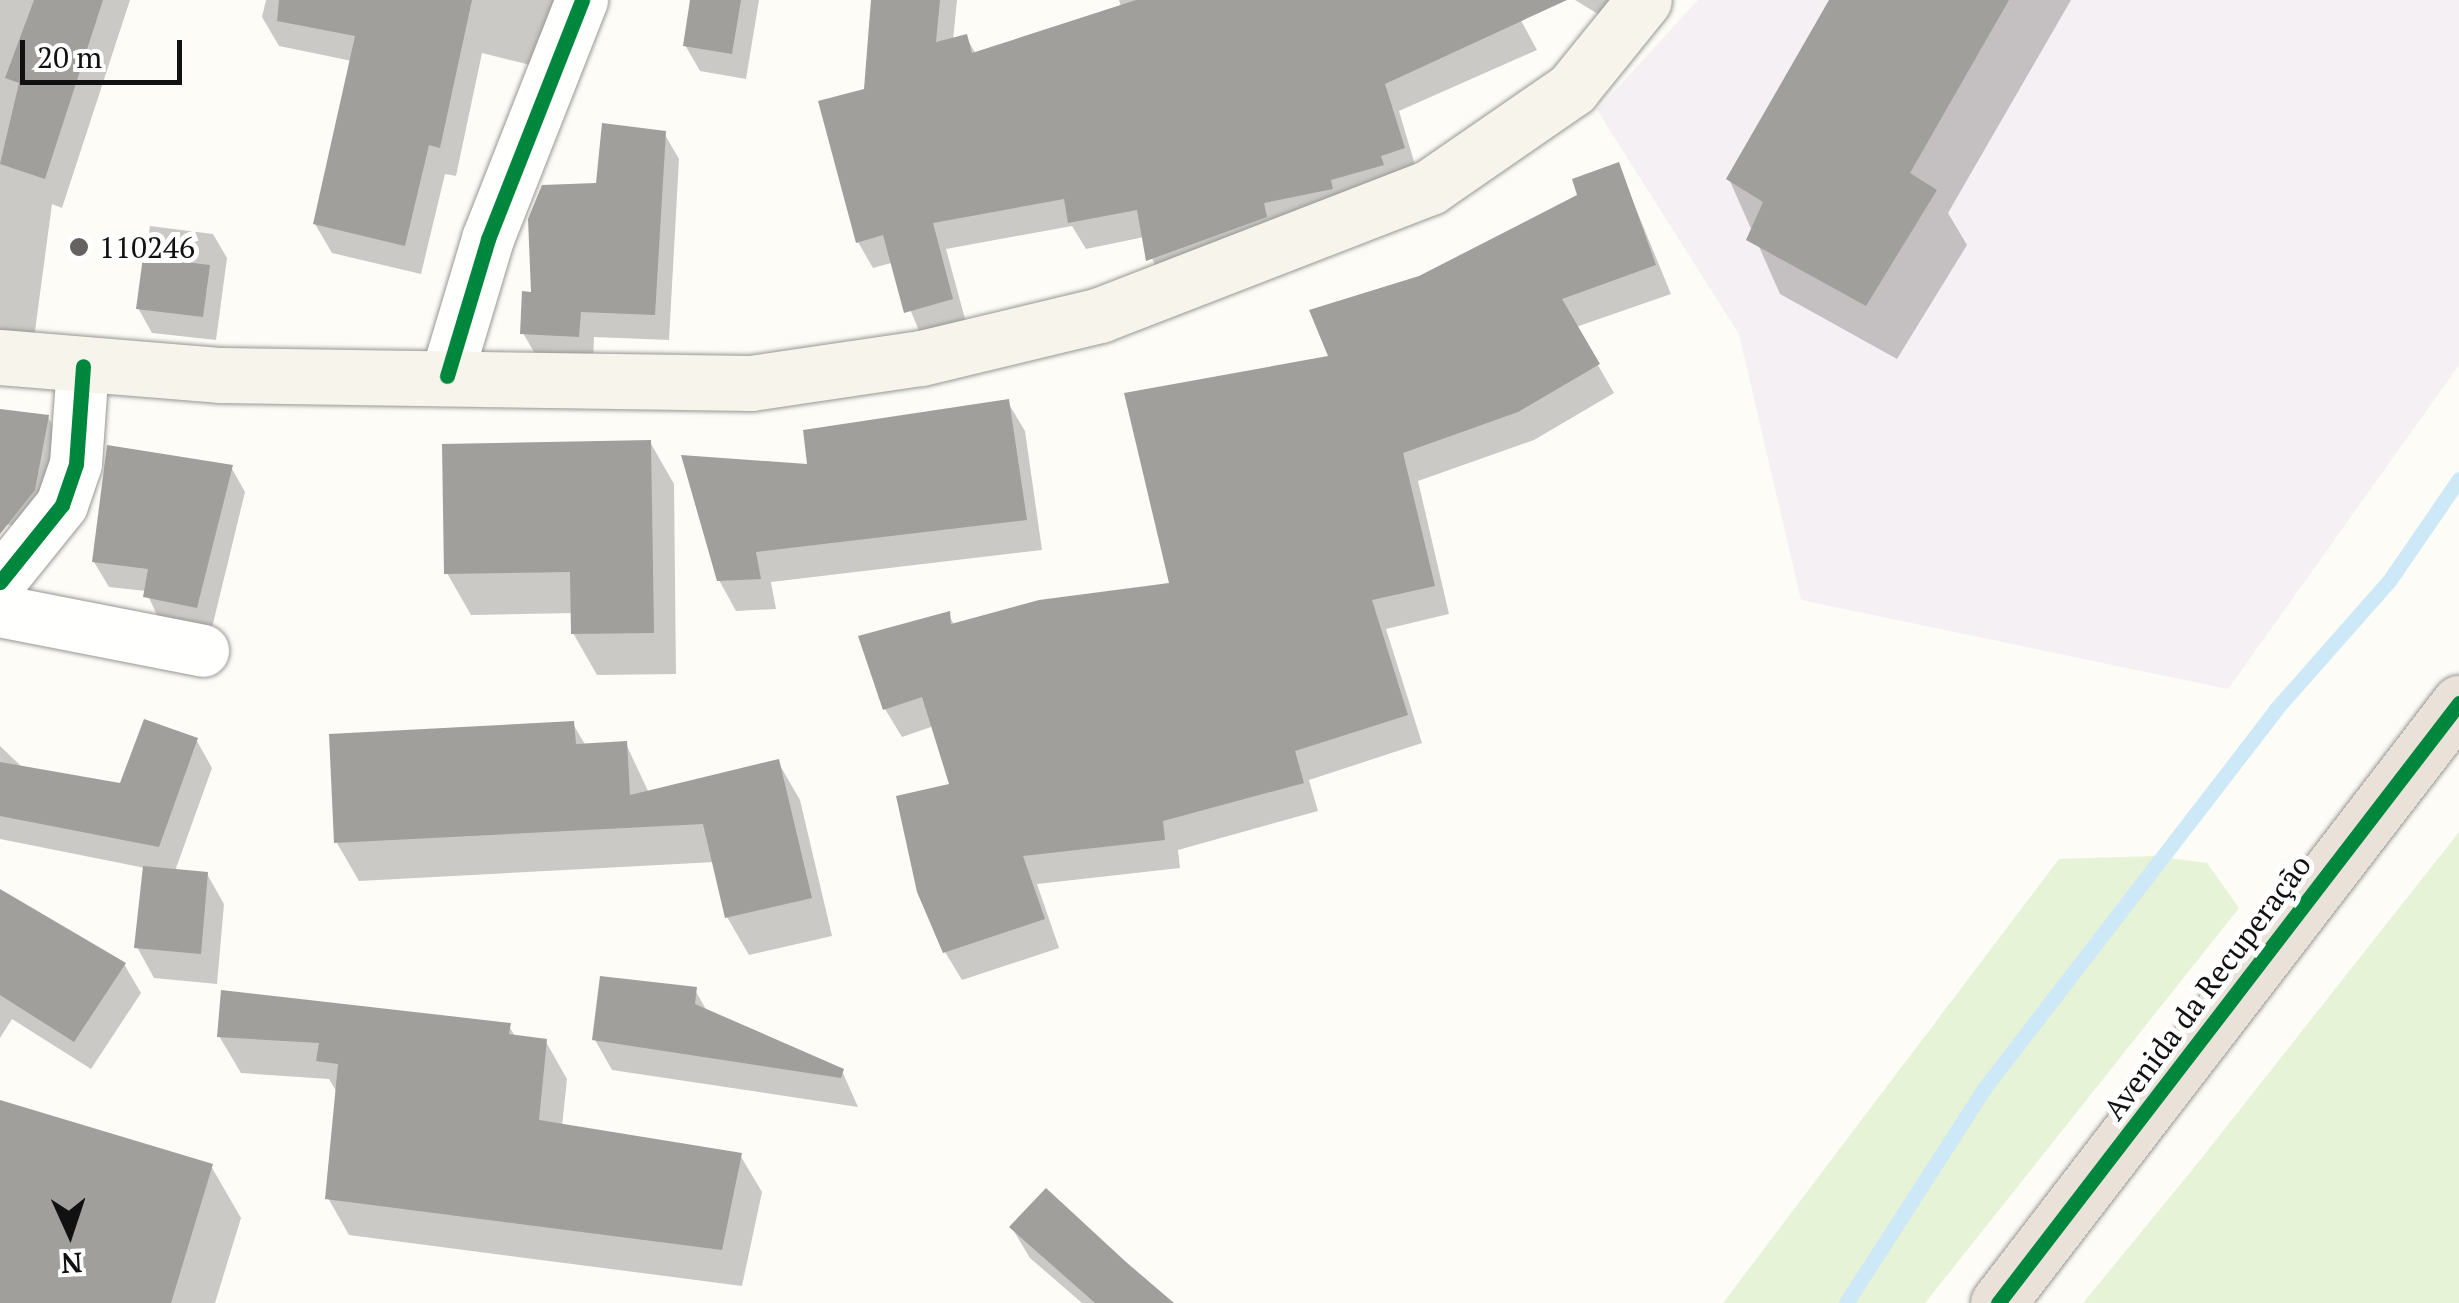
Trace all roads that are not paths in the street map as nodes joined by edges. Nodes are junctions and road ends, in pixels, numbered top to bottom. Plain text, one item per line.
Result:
1 (582, 0) edge
2 (1644, 0) edge
3 (0, 358) edge
4 (83, 366) junction
5 (446, 376) junction
6 (0, 582) edge
7 (0, 611) edge
8 (203, 651) dead end
9 (2459, 703) edge
10 (1998, 1303) edge

1 - 5 street
2 - 5 main road
3 - 4 main road
4 - 5 main road
4 - 6 street
7 - 8 street
9 - 10 highway, Avenida da Recuperação

